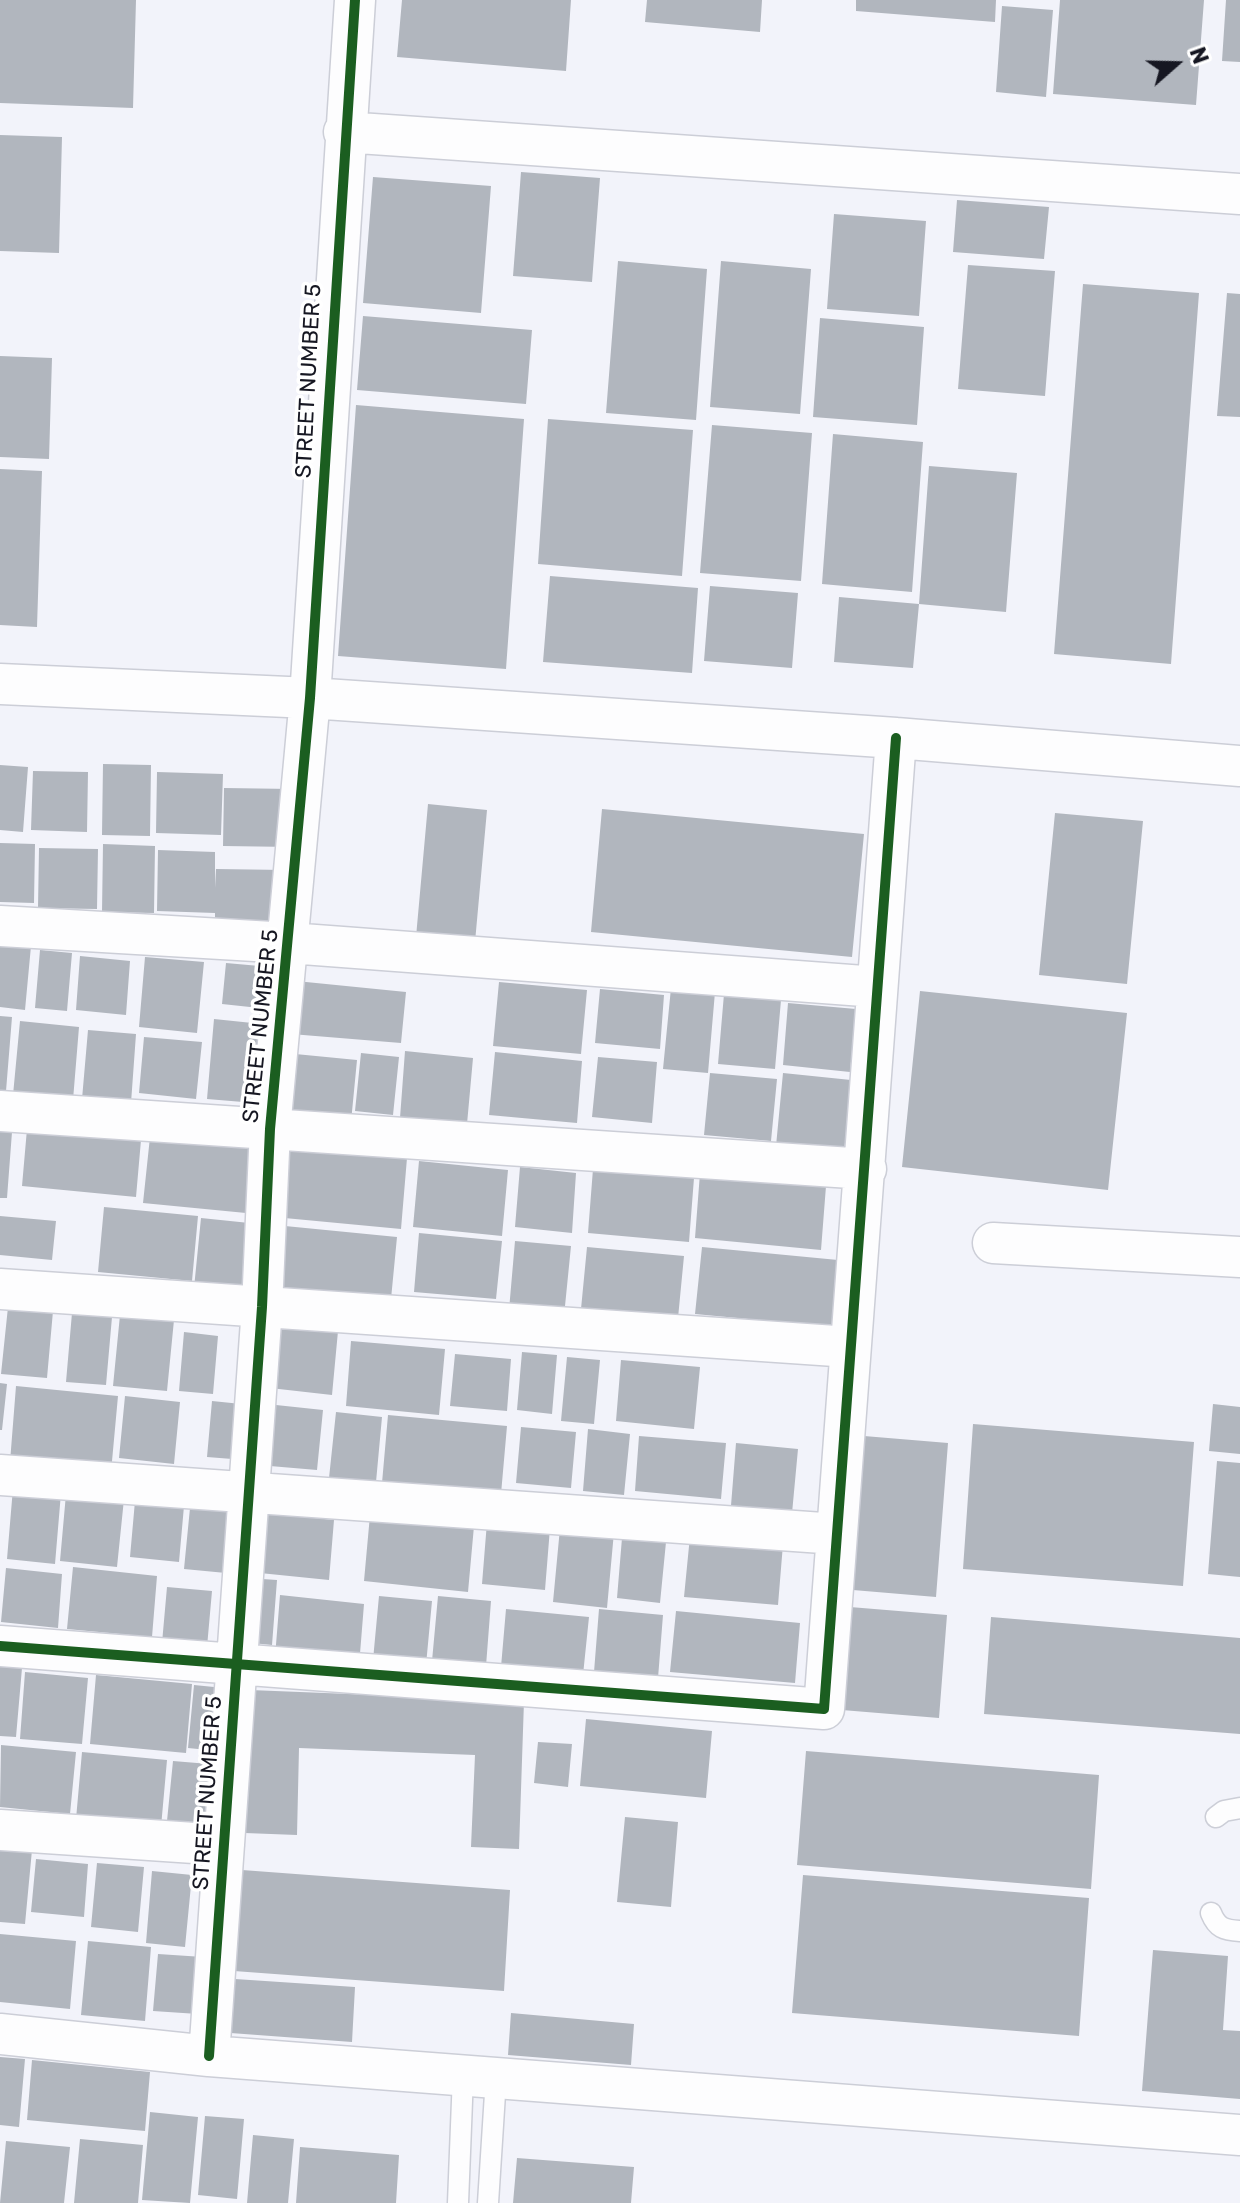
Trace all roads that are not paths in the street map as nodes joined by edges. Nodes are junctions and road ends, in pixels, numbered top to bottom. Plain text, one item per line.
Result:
1 (355, 0) edge
2 (344, 132) junction
3 (1240, 194) edge
4 (0, 684) edge
5 (310, 698) junction
6 (896, 738) junction
7 (1240, 766) edge
8 (0, 926) edge
9 (289, 943) junction
10 (877, 987) junction
11 (0, 1111) edge
12 (270, 1129) junction
13 (866, 1169) junction
14 (993, 1243) dead end
15 (1240, 1257) edge
16 (0, 1289) edge
17 (262, 1307) junction
18 (850, 1347) junction
19 (0, 1475) edge
20 (249, 1493) junction
21 (837, 1534) junction
22 (0, 1646) edge
23 (237, 1664) junction
24 (1240, 1808) edge
25 (1216, 1817) dead end
26 (0, 1830) edge
27 (224, 1845) junction
28 (1211, 1913) dead end
29 (1240, 1931) edge
30 (0, 2034) edge
31 (209, 2056) junction
32 (480, 2077) junction
33 (1240, 2135) edge
34 (458, 2203) edge
35 (488, 2203) edge

1 - 2 street, STREET NUMBER 5
2 - 3 street
2 - 5 street, STREET NUMBER 5
4 - 5 street
5 - 6 street
5 - 9 street, STREET NUMBER 5
6 - 7 street
6 - 10 street
8 - 9 street
9 - 10 street
9 - 12 street, STREET NUMBER 5
10 - 13 street
11 - 12 street
12 - 13 street
12 - 17 street, STREET NUMBER 5
13 - 18 street
14 - 15 street
16 - 17 street
17 - 18 street
17 - 20 street, STREET NUMBER 5
18 - 21 street
19 - 20 street
20 - 21 street
20 - 23 street, STREET NUMBER 5
21 - 23 street
22 - 23 street
23 - 27 street, STREET NUMBER 5
24 - 25 lane
26 - 27 street
27 - 31 street, STREET NUMBER 5
28 - 29 lane
30 - 31 street
31 - 32 street
32 - 33 street
32 - 34 lane
32 - 35 lane

